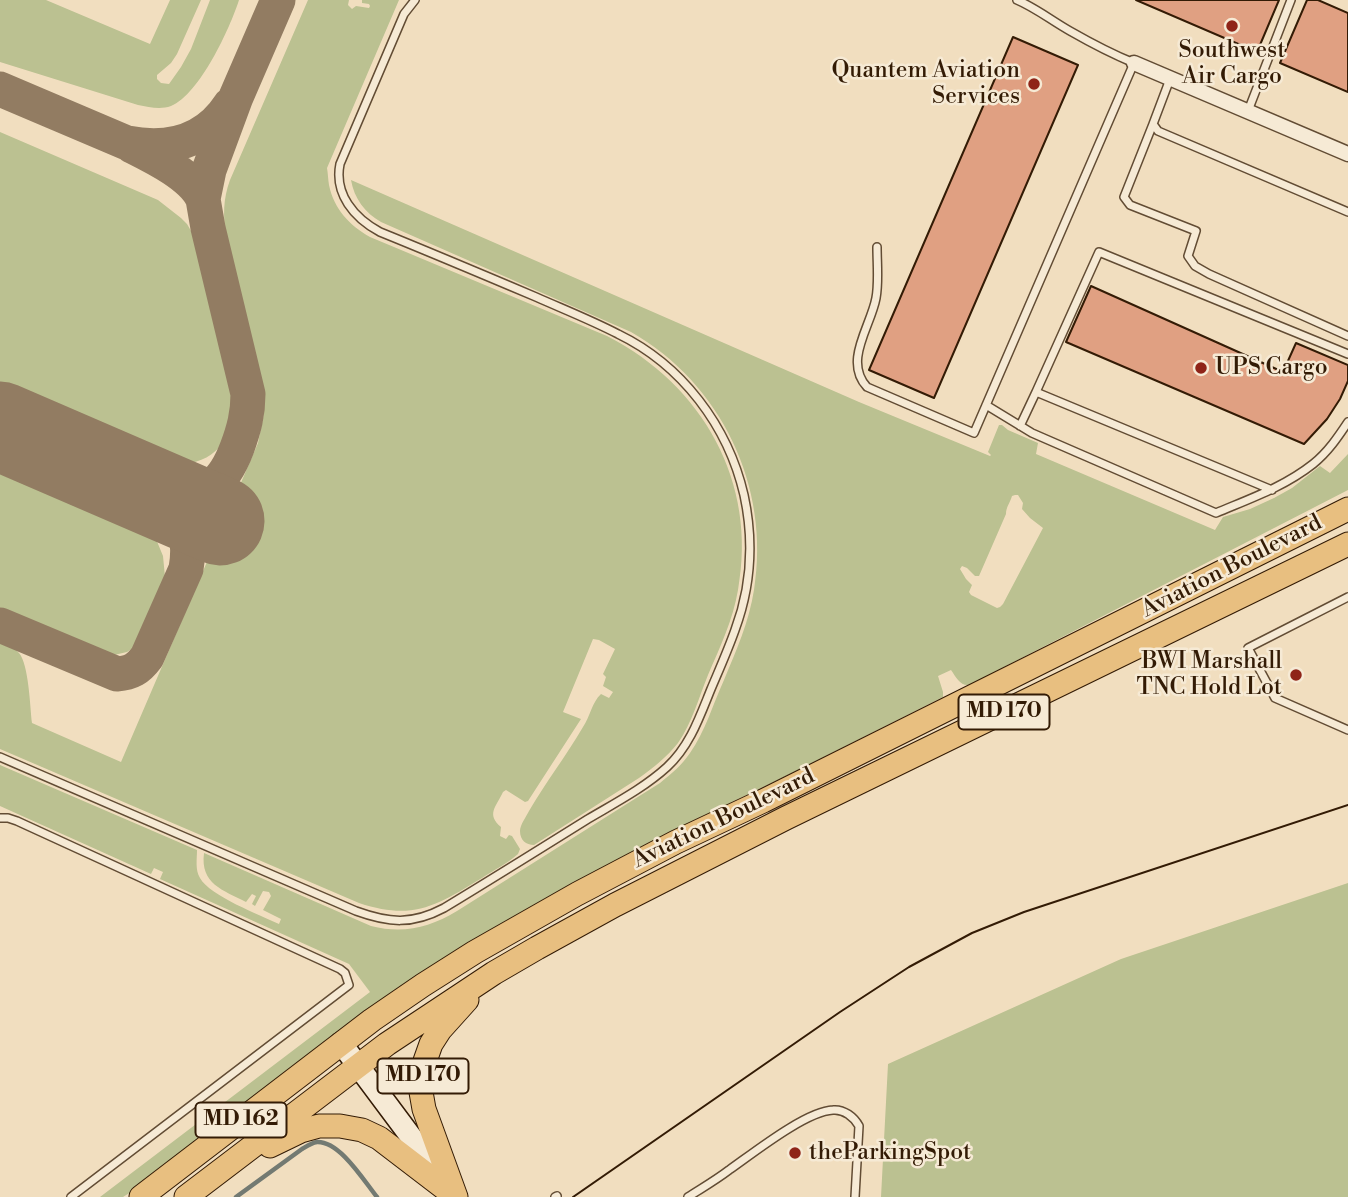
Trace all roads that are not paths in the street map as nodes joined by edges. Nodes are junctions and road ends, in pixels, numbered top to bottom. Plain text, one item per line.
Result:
1 (415, 0) edge
2 (1017, 0) edge
3 (1291, 0) edge
4 (1134, 63) junction
5 (1170, 79) junction
6 (1248, 111) junction
7 (1153, 124) junction
8 (1348, 154) edge
9 (1348, 212) edge
10 (877, 247) dead end
11 (1348, 336) edge
12 (1348, 354) edge
13 (1036, 392) junction
14 (986, 405) junction
15 (1348, 422) edge
16 (1020, 426) junction
17 (1273, 490) junction
18 (1348, 509) edge
19 (1348, 544) edge
20 (1348, 597) edge
21 (1348, 730) edge
22 (0, 758) edge
23 (0, 818) edge
24 (494, 973) junction
25 (341, 1043) junction
26 (358, 1065) junction
27 (192, 1193) edge
28 (71, 1197) edge
29 (141, 1197) edge
30 (456, 1197) edge
31 (688, 1197) edge
32 (855, 1197) edge

1 - 22 lane
2 - 4 lane
3 - 6 lane
4 - 5 street
4 - 14 lane
5 - 6 street
5 - 7 lane
6 - 8 street
7 - 9 lane
7 - 11 lane
10 - 14 lane
12 - 13 lane
13 - 16 lane
13 - 17 lane
14 - 16 lane
15 - 17 lane
16 - 17 lane
18 - 25 main road, Aviation Boulevard / MD 170
19 - 24 main road, Aviation Boulevard / MD 170
20 - 21 lane
23 - 28 lane
24 - 26 main road, Aviation Boulevard / MD 162
24 - 30 main road, MD 170
25 - 26 main road, MD 170
25 - 29 main road, Aviation Boulevard / MD 162
26 - 27 main road, Aviation Boulevard / MD 162
26 - 30 main road, MD 170
27 - 30 main road
31 - 32 lane

